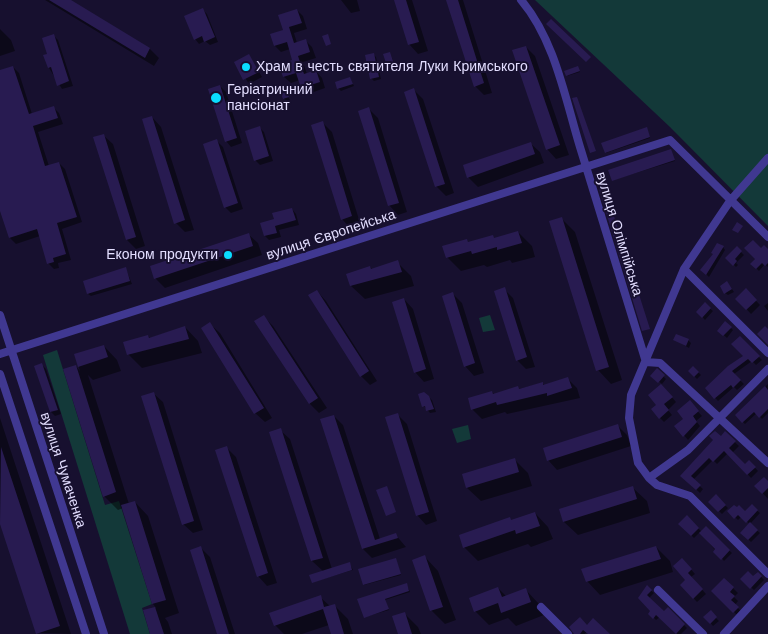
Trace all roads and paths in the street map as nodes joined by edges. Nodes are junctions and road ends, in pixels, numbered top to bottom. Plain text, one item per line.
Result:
1 (521, 0) edge
2 (768, 158) edge
3 (586, 167) junction
4 (730, 201) junction
5 (768, 237) edge
6 (684, 269) junction
7 (0, 315) edge
8 (11, 350) junction
9 (768, 353) edge
10 (0, 354) edge
11 (646, 362) junction
12 (768, 369) edge
13 (0, 374) edge
14 (719, 416) junction
15 (768, 463) edge
16 (649, 478) junction
17 (768, 574) edge
18 (768, 586) edge
19 (658, 590) dead end
20 (541, 606) dead end
21 (86, 634) edge
22 (104, 634) edge
23 (568, 634) edge
24 (703, 634) edge
25 (724, 634) edge

1 - 3 street, вулиця Олімпійська
2 - 4 street
3 - 4 street, вулиця Європейська
3 - 8 street, вулиця Європейська
3 - 11 street, вулиця Олімпійська
4 - 5 street
4 - 6 street
6 - 9 street
6 - 11 street
7 - 8 street, вулиця Чумаченка
8 - 10 street, вулиця Європейська
8 - 22 street, вулиця Чумаченка
11 - 14 street
11 - 16 street
12 - 14 street
13 - 21 street
14 - 15 street
14 - 16 street
16 - 17 street
18 - 25 street
19 - 24 street
20 - 23 street

